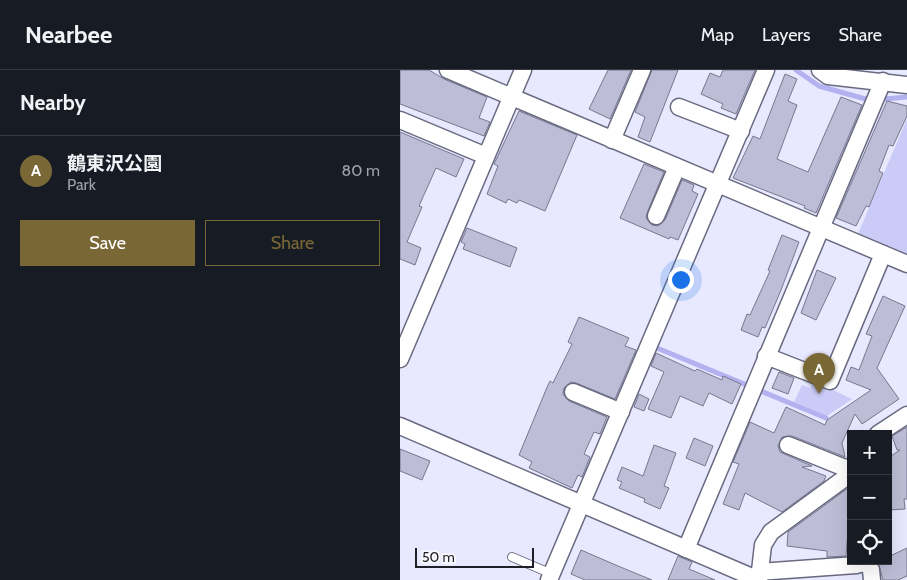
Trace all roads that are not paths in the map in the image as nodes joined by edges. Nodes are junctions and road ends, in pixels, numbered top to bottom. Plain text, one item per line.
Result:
1 (448, 70) edge
2 (523, 70) edge
3 (642, 70) edge
4 (766, 70) edge
5 (826, 72) edge
6 (882, 81) junction
7 (907, 85) edge
8 (511, 97) junction
9 (679, 107) dead end
10 (400, 120) edge
11 (741, 131) junction
12 (612, 140) junction
13 (486, 156) junction
14 (677, 167) junction
15 (718, 184) junction
16 (656, 216) dead end
17 (819, 228) junction
18 (882, 254) junction
19 (907, 264) edge
20 (766, 356) junction
21 (400, 359) edge
22 (573, 392) dead end
23 (621, 412) junction
24 (907, 415) edge
25 (400, 426) edge
26 (884, 430) edge
27 (788, 445) dead end
28 (847, 471) edge
29 (847, 474) edge
30 (581, 505) junction
31 (686, 549) junction
32 (512, 557) dead end
33 (856, 565) edge
34 (868, 565) edge
35 (550, 577) edge
36 (759, 577) edge
37 (872, 580) edge

1 - 8 street
2 - 8 street
3 - 12 street
4 - 11 street
5 - 6 street
6 - 7 street
6 - 17 street
8 - 12 street
8 - 13 street
9 - 11 street
10 - 13 street
11 - 15 street
12 - 14 street
13 - 21 street
14 - 15 street
14 - 16 street
15 - 17 street
15 - 23 street
17 - 18 street
17 - 20 street
18 - 19 street
18 - 20 street
20 - 31 street
22 - 23 street
23 - 30 street
24 - 26 street
25 - 30 street
27 - 28 street
29 - 36 street
30 - 31 street
30 - 35 street
31 - 36 street
32 - 35 lane
33 - 36 street
34 - 37 street

